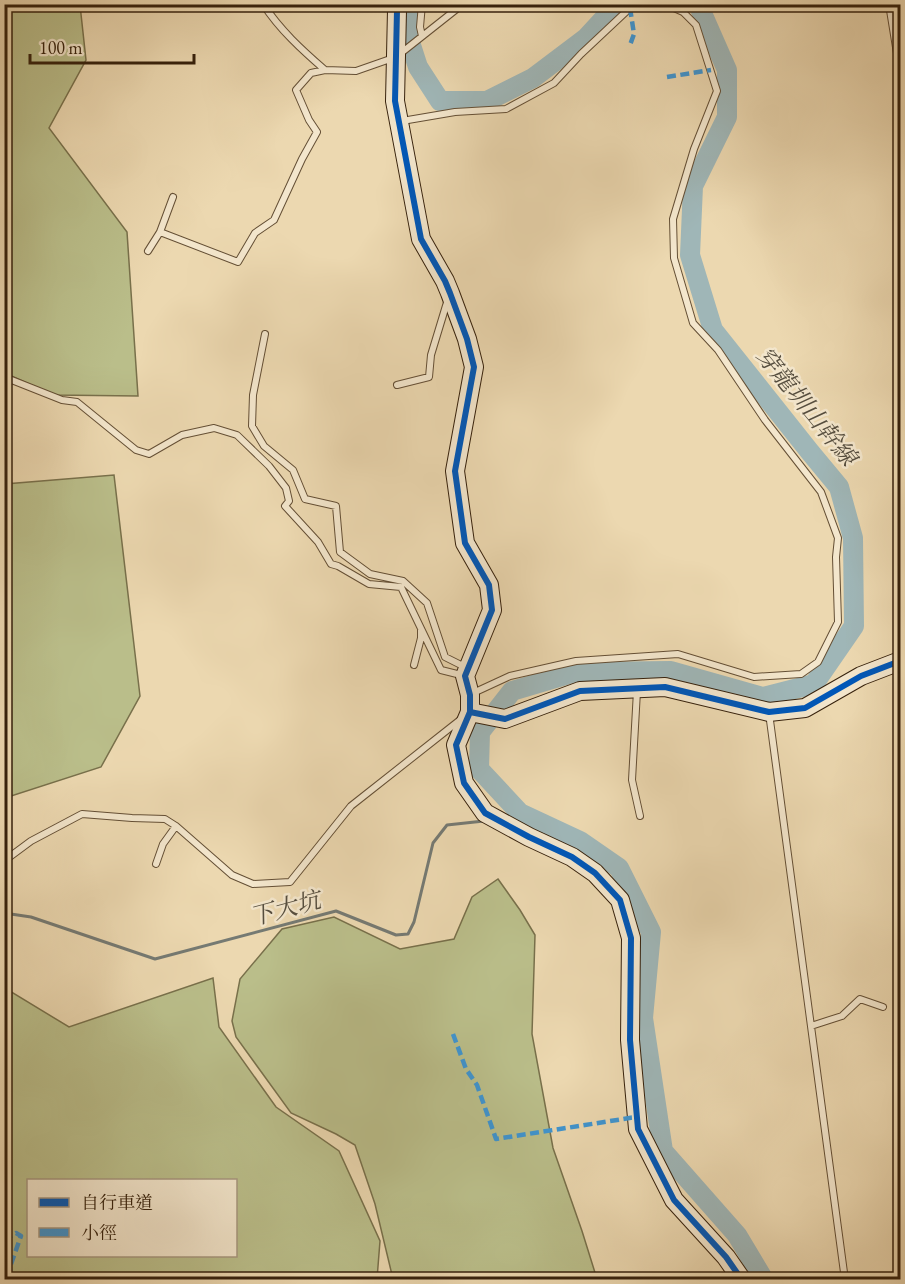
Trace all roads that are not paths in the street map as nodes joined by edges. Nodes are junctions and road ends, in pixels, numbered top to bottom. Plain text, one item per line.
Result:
1 (263, 4) edge
2 (394, 4) edge
3 (422, 4) edge
4 (463, 4) edge
5 (654, 4) edge
6 (665, 4) edge
7 (889, 4) edge
8 (422, 36) junction
9 (396, 57) junction
10 (325, 70) junction
11 (900, 72) edge
12 (398, 122) junction
13 (173, 197) dead end
14 (160, 232) junction
15 (148, 251) dead end
16 (450, 293) junction
17 (265, 334) dead end
18 (4, 376) edge
19 (397, 385) dead end
20 (421, 629) junction
21 (900, 661) edge
22 (414, 665) dead end
23 (467, 672) junction
24 (637, 688) junction
25 (470, 703) junction
26 (769, 712) junction
27 (640, 816) dead end
28 (176, 826) junction
29 (4, 861) edge
30 (156, 864) dead end
31 (883, 1007) dead end
32 (811, 1026) junction
33 (742, 1280) edge
34 (845, 1280) edge

1 - 10 lane
2 - 9 street
3 - 8 lane
4 - 8 lane
5 - 12 lane
6 - 25 lane
7 - 11 lane
8 - 9 lane
9 - 10 lane
9 - 12 street
10 - 14 lane
12 - 16 street
13 - 14 lane
14 - 15 lane
16 - 19 lane
16 - 23 street
17 - 23 lane
18 - 20 lane
20 - 22 lane
20 - 23 lane
21 - 26 street
23 - 25 street
24 - 25 street
24 - 26 street
24 - 27 lane
25 - 28 lane
25 - 33 street
26 - 32 lane
28 - 29 lane
28 - 30 lane
31 - 32 lane
32 - 34 lane

